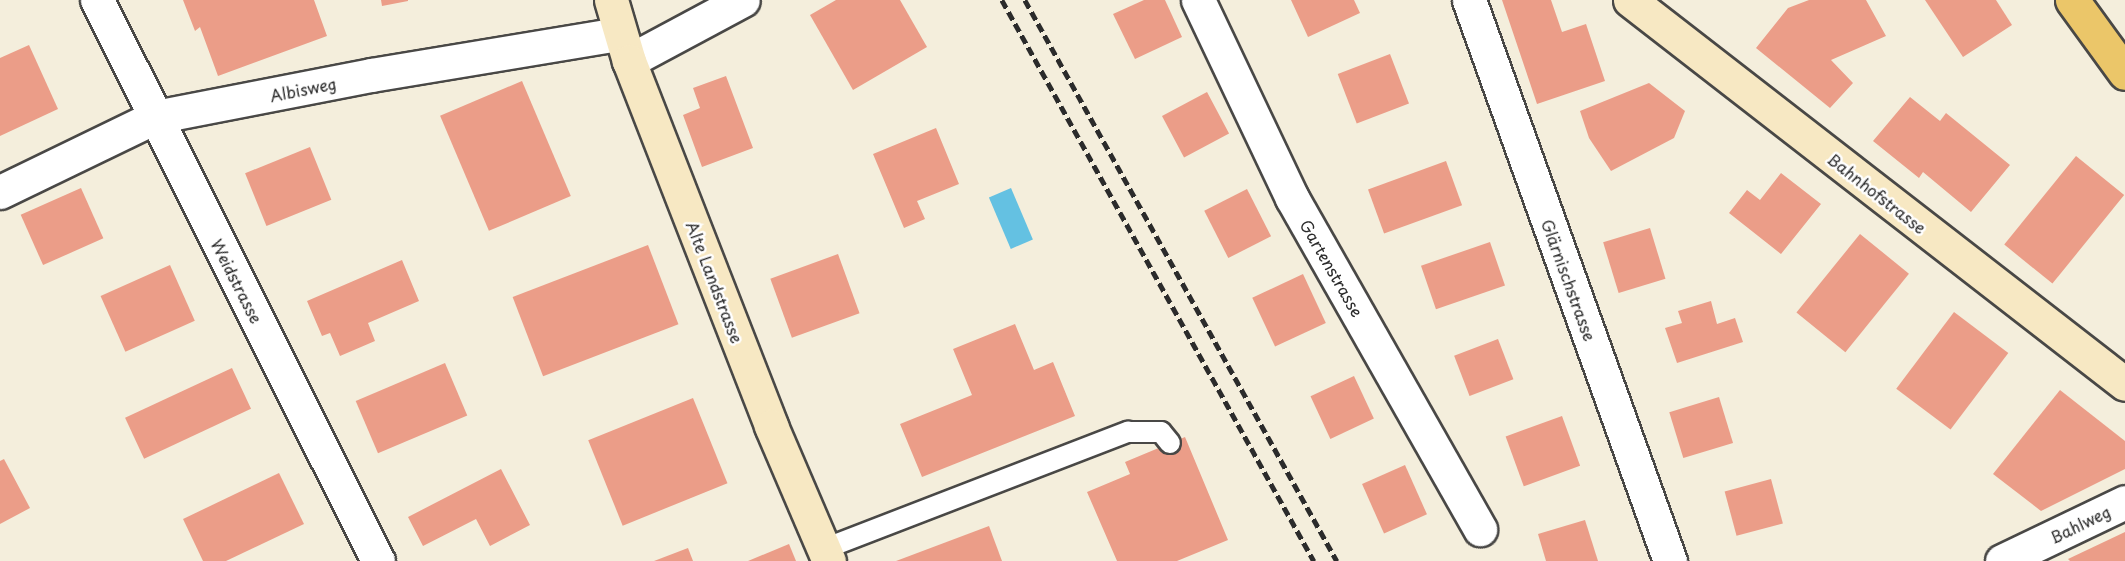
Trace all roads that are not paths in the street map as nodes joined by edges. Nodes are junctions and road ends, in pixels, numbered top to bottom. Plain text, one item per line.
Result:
1 (97, 0) edge
2 (611, 0) edge
3 (743, 0) edge
4 (1198, 0) edge
5 (1469, 0) edge
6 (1630, 0) edge
7 (2072, 0) edge
8 (624, 48) junction
9 (2125, 73) edge
10 (155, 117) junction
11 (0, 192) edge
12 (2125, 384) edge
13 (1170, 443) dead end
14 (2125, 502) edge
15 (1480, 529) dead end
16 (827, 555) edge
17 (378, 561) edge
18 (1670, 561) edge
19 (2002, 561) edge

1 - 10 street, Weidstrasse
2 - 8 street, Alte Landstrasse
3 - 8 street, Albisweg
4 - 15 street, Gartenstrasse
5 - 18 street, Glärnischstrasse
6 - 12 street, Bahnhofstrasse
7 - 9 main road
8 - 10 street, Albisweg
8 - 16 street, Alte Landstrasse
10 - 11 street, Albisweg
10 - 17 street, Weidstrasse
13 - 16 lane
14 - 19 street, Bahlweg

